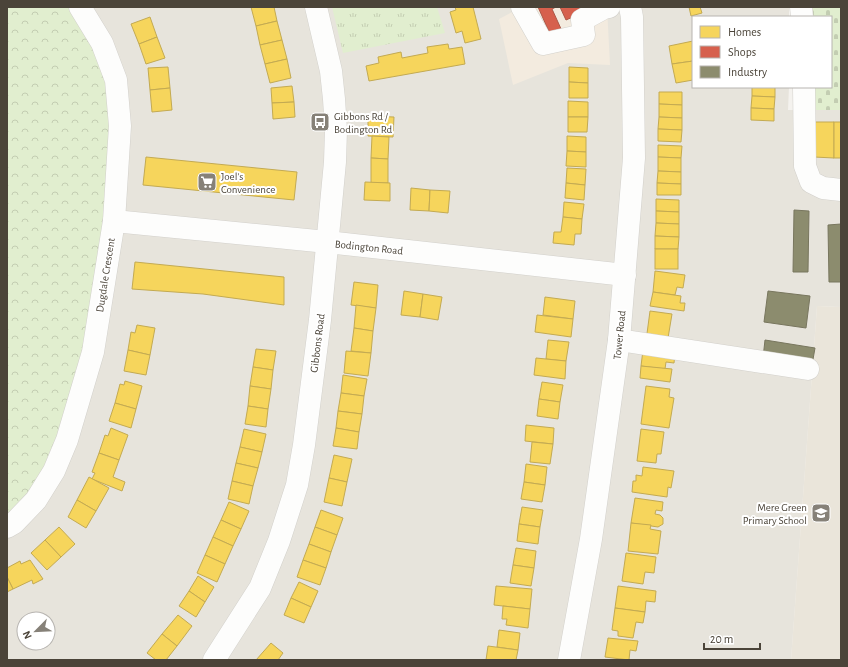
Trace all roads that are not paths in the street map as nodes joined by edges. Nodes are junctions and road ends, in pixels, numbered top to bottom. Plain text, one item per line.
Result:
1 (80, 7) edge
2 (316, 7) edge
3 (522, 7) edge
4 (609, 7) edge
5 (630, 7) edge
6 (804, 88) edge
7 (841, 190) edge
8 (114, 221) junction
9 (327, 242) junction
10 (625, 275) junction
11 (618, 340) junction
12 (808, 369) dead end
13 (7, 527) edge
14 (214, 660) edge
15 (569, 660) edge

1 - 8 street, Dugdale Crescent
2 - 9 street, Gibbons Road
3 - 4 street
5 - 10 street, Tower Road
6 - 7 street
8 - 9 street, Bodington Road
8 - 13 street, Dugdale Crescent
9 - 10 street, Bodington Road
9 - 14 street, Gibbons Road
10 - 11 street, Tower Road
11 - 12 street
11 - 15 street, Tower Road

